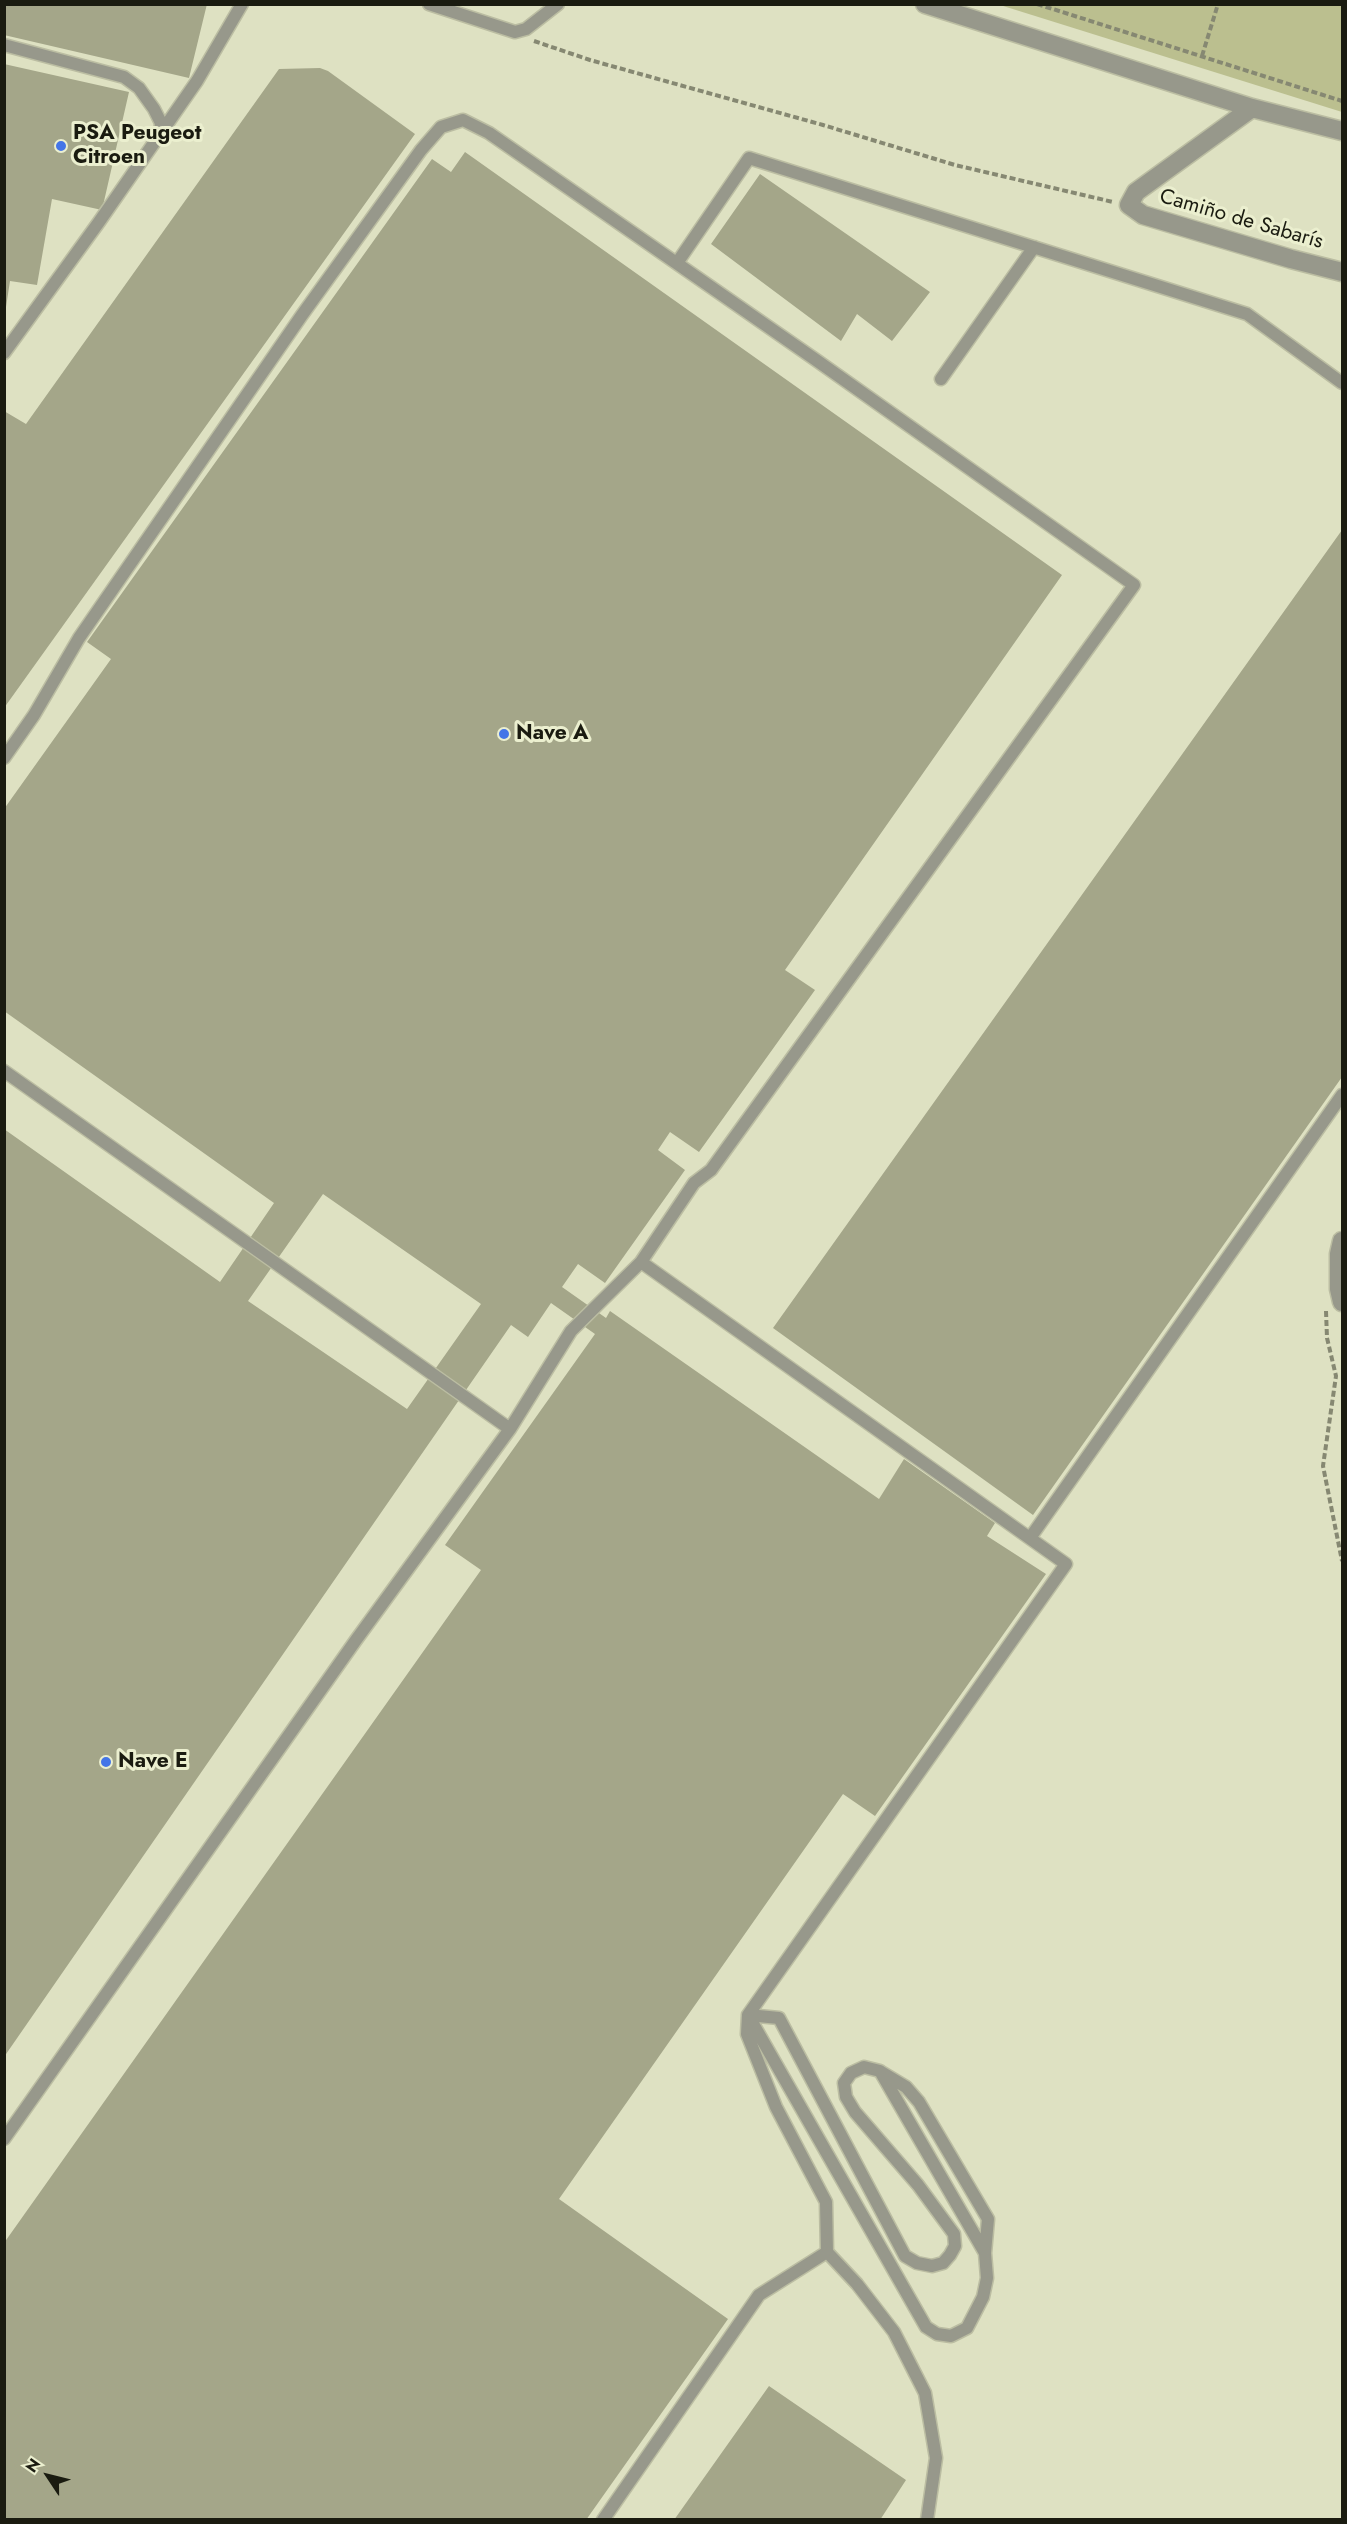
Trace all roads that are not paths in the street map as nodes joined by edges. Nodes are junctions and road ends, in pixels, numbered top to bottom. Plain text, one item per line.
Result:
1 (242, 4) edge
2 (429, 4) edge
3 (558, 4) edge
4 (925, 4) edge
5 (4, 45) edge
6 (1252, 108) junction
7 (1342, 131) edge
8 (160, 134) junction
9 (1034, 248) junction
10 (677, 263) junction
11 (1342, 272) edge
12 (4, 353) edge
13 (941, 379) dead end
14 (1342, 383) edge
15 (4, 758) edge
16 (4, 1071) edge
17 (1342, 1095) edge
18 (1342, 1241) edge
19 (641, 1262) junction
20 (1334, 1301) edge
21 (510, 1429) junction
22 (1030, 1538) junction
23 (748, 2015) junction
24 (880, 2071) junction
25 (4, 2139) edge
26 (827, 2252) junction
27 (985, 2253) junction
28 (603, 2520) edge
29 (927, 2520) edge

1 - 8 lane
2 - 3 lane
4 - 6 street
5 - 8 lane
6 - 7 street
6 - 11 street, Camiño de Sabarís
8 - 12 lane
9 - 10 lane
9 - 13 lane
9 - 14 lane
10 - 15 lane
10 - 19 lane
16 - 21 lane
17 - 22 lane
18 - 20 street
19 - 21 lane
19 - 22 lane
21 - 25 lane
22 - 23 lane
23 - 24 lane
23 - 26 lane
23 - 27 lane
24 - 27 lane
24 - 27 lane
26 - 28 lane
26 - 29 lane

